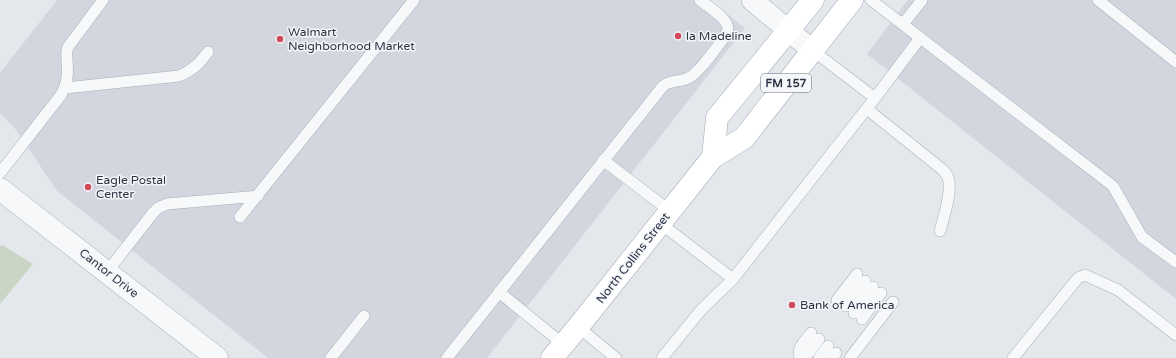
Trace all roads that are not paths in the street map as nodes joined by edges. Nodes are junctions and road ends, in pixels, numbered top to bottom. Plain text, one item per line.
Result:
1 (103, 0) edge
2 (414, 0) edge
3 (700, 0) edge
4 (752, 0) edge
5 (813, 0) edge
6 (852, 0) edge
7 (871, 0) edge
8 (922, 0) edge
9 (1098, 0) edge
10 (903, 24) junction
11 (790, 30) junction
12 (920, 38) junction
13 (812, 50) junction
14 (208, 52) dead end
15 (1176, 62) edge
16 (65, 88) junction
17 (875, 98) junction
18 (867, 109) junction
19 (712, 157) junction
20 (604, 160) junction
21 (0, 173) edge
22 (0, 189) edge
23 (258, 196) junction
24 (240, 217) dead end
25 (665, 217) junction
26 (940, 231) dead end
27 (1176, 262) edge
28 (107, 272) junction
29 (733, 279) junction
30 (869, 284) joint
31 (499, 292) junction
32 (893, 302) dead end
33 (364, 316) dead end
34 (578, 327) junction
35 (1176, 335) edge
36 (825, 346) edge
37 (558, 351) edge
38 (217, 358) edge
39 (331, 358) edge
40 (447, 358) edge
41 (616, 358) edge
42 (662, 358) edge
43 (801, 358) edge
44 (805, 358) edge
45 (818, 358) edge
46 (850, 358) edge
47 (1013, 358) edge

1 - 16 lane
2 - 23 lane
3 - 20 lane
4 - 11 street
5 - 11 main road, FM 157
6 - 13 main road, North Collins Street / FM 157
7 - 10 lane
8 - 10 lane
9 - 15 lane
10 - 12 lane
11 - 13 street
11 - 19 main road, FM 157
12 - 17 lane
12 - 27 lane
13 - 17 lane
13 - 19 main road, North Collins Street / FM 157
14 - 16 lane
16 - 21 lane
17 - 18 lane
18 - 26 lane
18 - 29 lane
19 - 25 main road, North Collins Street / FM 157
20 - 25 lane
20 - 31 lane
22 - 28 street, Cantor Drive
23 - 24 lane
23 - 28 lane
25 - 29 lane
25 - 34 main road, North Collins Street / FM 157
28 - 38 street, Cantor Drive
29 - 42 lane
30 - 30 lane
31 - 37 lane
31 - 40 lane
32 - 46 lane
33 - 39 lane
34 - 37 main road, North Collins Street / FM 157
34 - 41 lane
35 - 47 lane
36 - 43 lane
36 - 44 lane
36 - 45 lane

